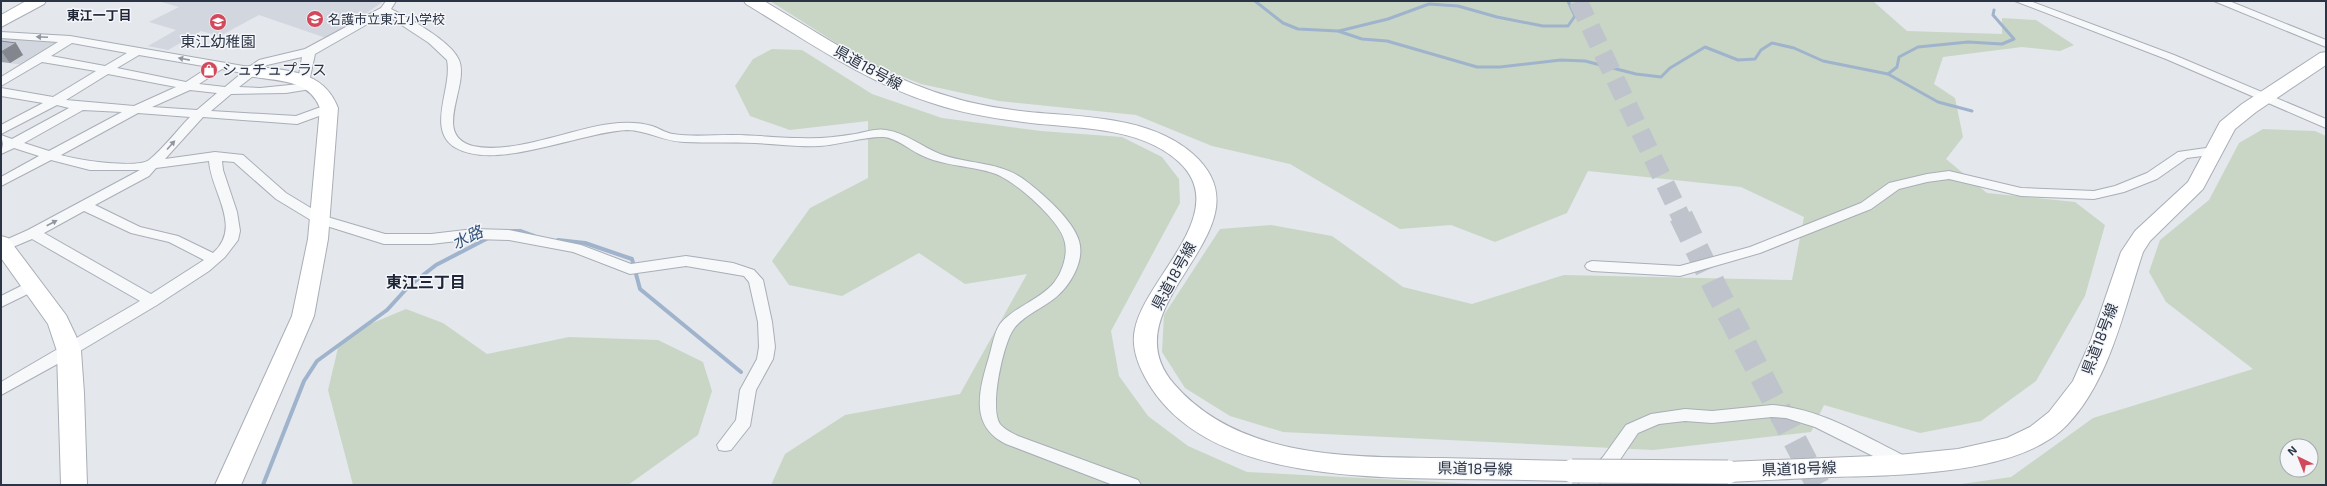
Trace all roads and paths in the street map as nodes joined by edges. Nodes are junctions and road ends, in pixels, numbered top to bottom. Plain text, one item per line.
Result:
1 (38, 1) edge
2 (752, 1) edge
3 (2020, 1) edge
4 (2219, 1) edge
5 (388, 5) edge
6 (1, 22) edge
7 (1, 35) edge
8 (70, 39) junction
9 (2326, 44) edge
10 (139, 50) junction
11 (309, 52) junction
12 (2326, 57) edge
13 (41, 58) junction
14 (219, 66) junction
15 (107, 70) junction
16 (250, 71) junction
17 (1, 82) edge
18 (308, 83) junction
19 (186, 87) junction
20 (1, 92) edge
21 (225, 92) junction
22 (2266, 98) junction
23 (54, 102) junction
24 (82, 106) junction
25 (139, 108) junction
26 (329, 108) junction
27 (199, 114) junction
28 (2326, 124) edge
29 (1, 130) edge
30 (1, 139) edge
31 (15, 143) junction
32 (1, 150) edge
33 (2213, 151) junction
34 (51, 155) junction
35 (219, 156) junction
36 (154, 164) junction
37 (1, 182) edge
38 (85, 206) junction
39 (319, 219) junction
40 (33, 233) junction
41 (2, 245) edge
42 (213, 259) junction
43 (1592, 266) dead end
44 (31, 286) junction
45 (152, 301) junction
46 (1, 302) edge
47 (69, 351) junction
48 (1, 389) edge
49 (725, 445) dead end
50 (1905, 464) junction
51 (1580, 478) edge
52 (74, 485) edge
53 (228, 485) edge
54 (1132, 485) edge

1 - 6 main road
2 - 51 main road, 県道18号線
3 - 22 street
4 - 9 street
5 - 11 street
5 - 54 street
8 -> 7 street
8 - 10 street
8 - 13 street
14 -> 10 street
10 - 15 street
11 - 16 street
11 - 18 street
12 - 22 main road, 県道18号線
13 - 15 street
13 - 17 street
14 - 16 street
14 - 19 street
15 - 19 street
15 - 23 street
16 - 18 main road
16 - 21 street
18 - 21 street
18 - 26 main road
19 - 21 street
19 - 25 street
20 - 23 street
21 - 27 street
22 - 28 street
22 - 33 main road, 県道18号線
23 - 24 street
23 - 29 street
24 - 25 street
24 - 31 street
25 - 27 street
25 - 34 street
26 - 27 street
26 - 39 main road
36 -> 27 street
30 - 31 street
31 - 32 street
31 - 34 street
33 - 43 street
33 - 50 main road, 県道18号線
34 - 36 street
34 - 37 street
35 - 36 street
35 - 39 street
35 - 42 street
36 - 38 street
40 -> 38 street
38 - 42 street
39 - 49 street
39 - 53 main road
40 - 41 street
40 - 45 street
41 - 44 main road
42 - 45 street
44 - 46 street
44 - 47 main road
45 - 47 street
47 - 48 street
47 - 52 main road
50 - 51 main road, 県道18号線, bridge
50 - 51 street

